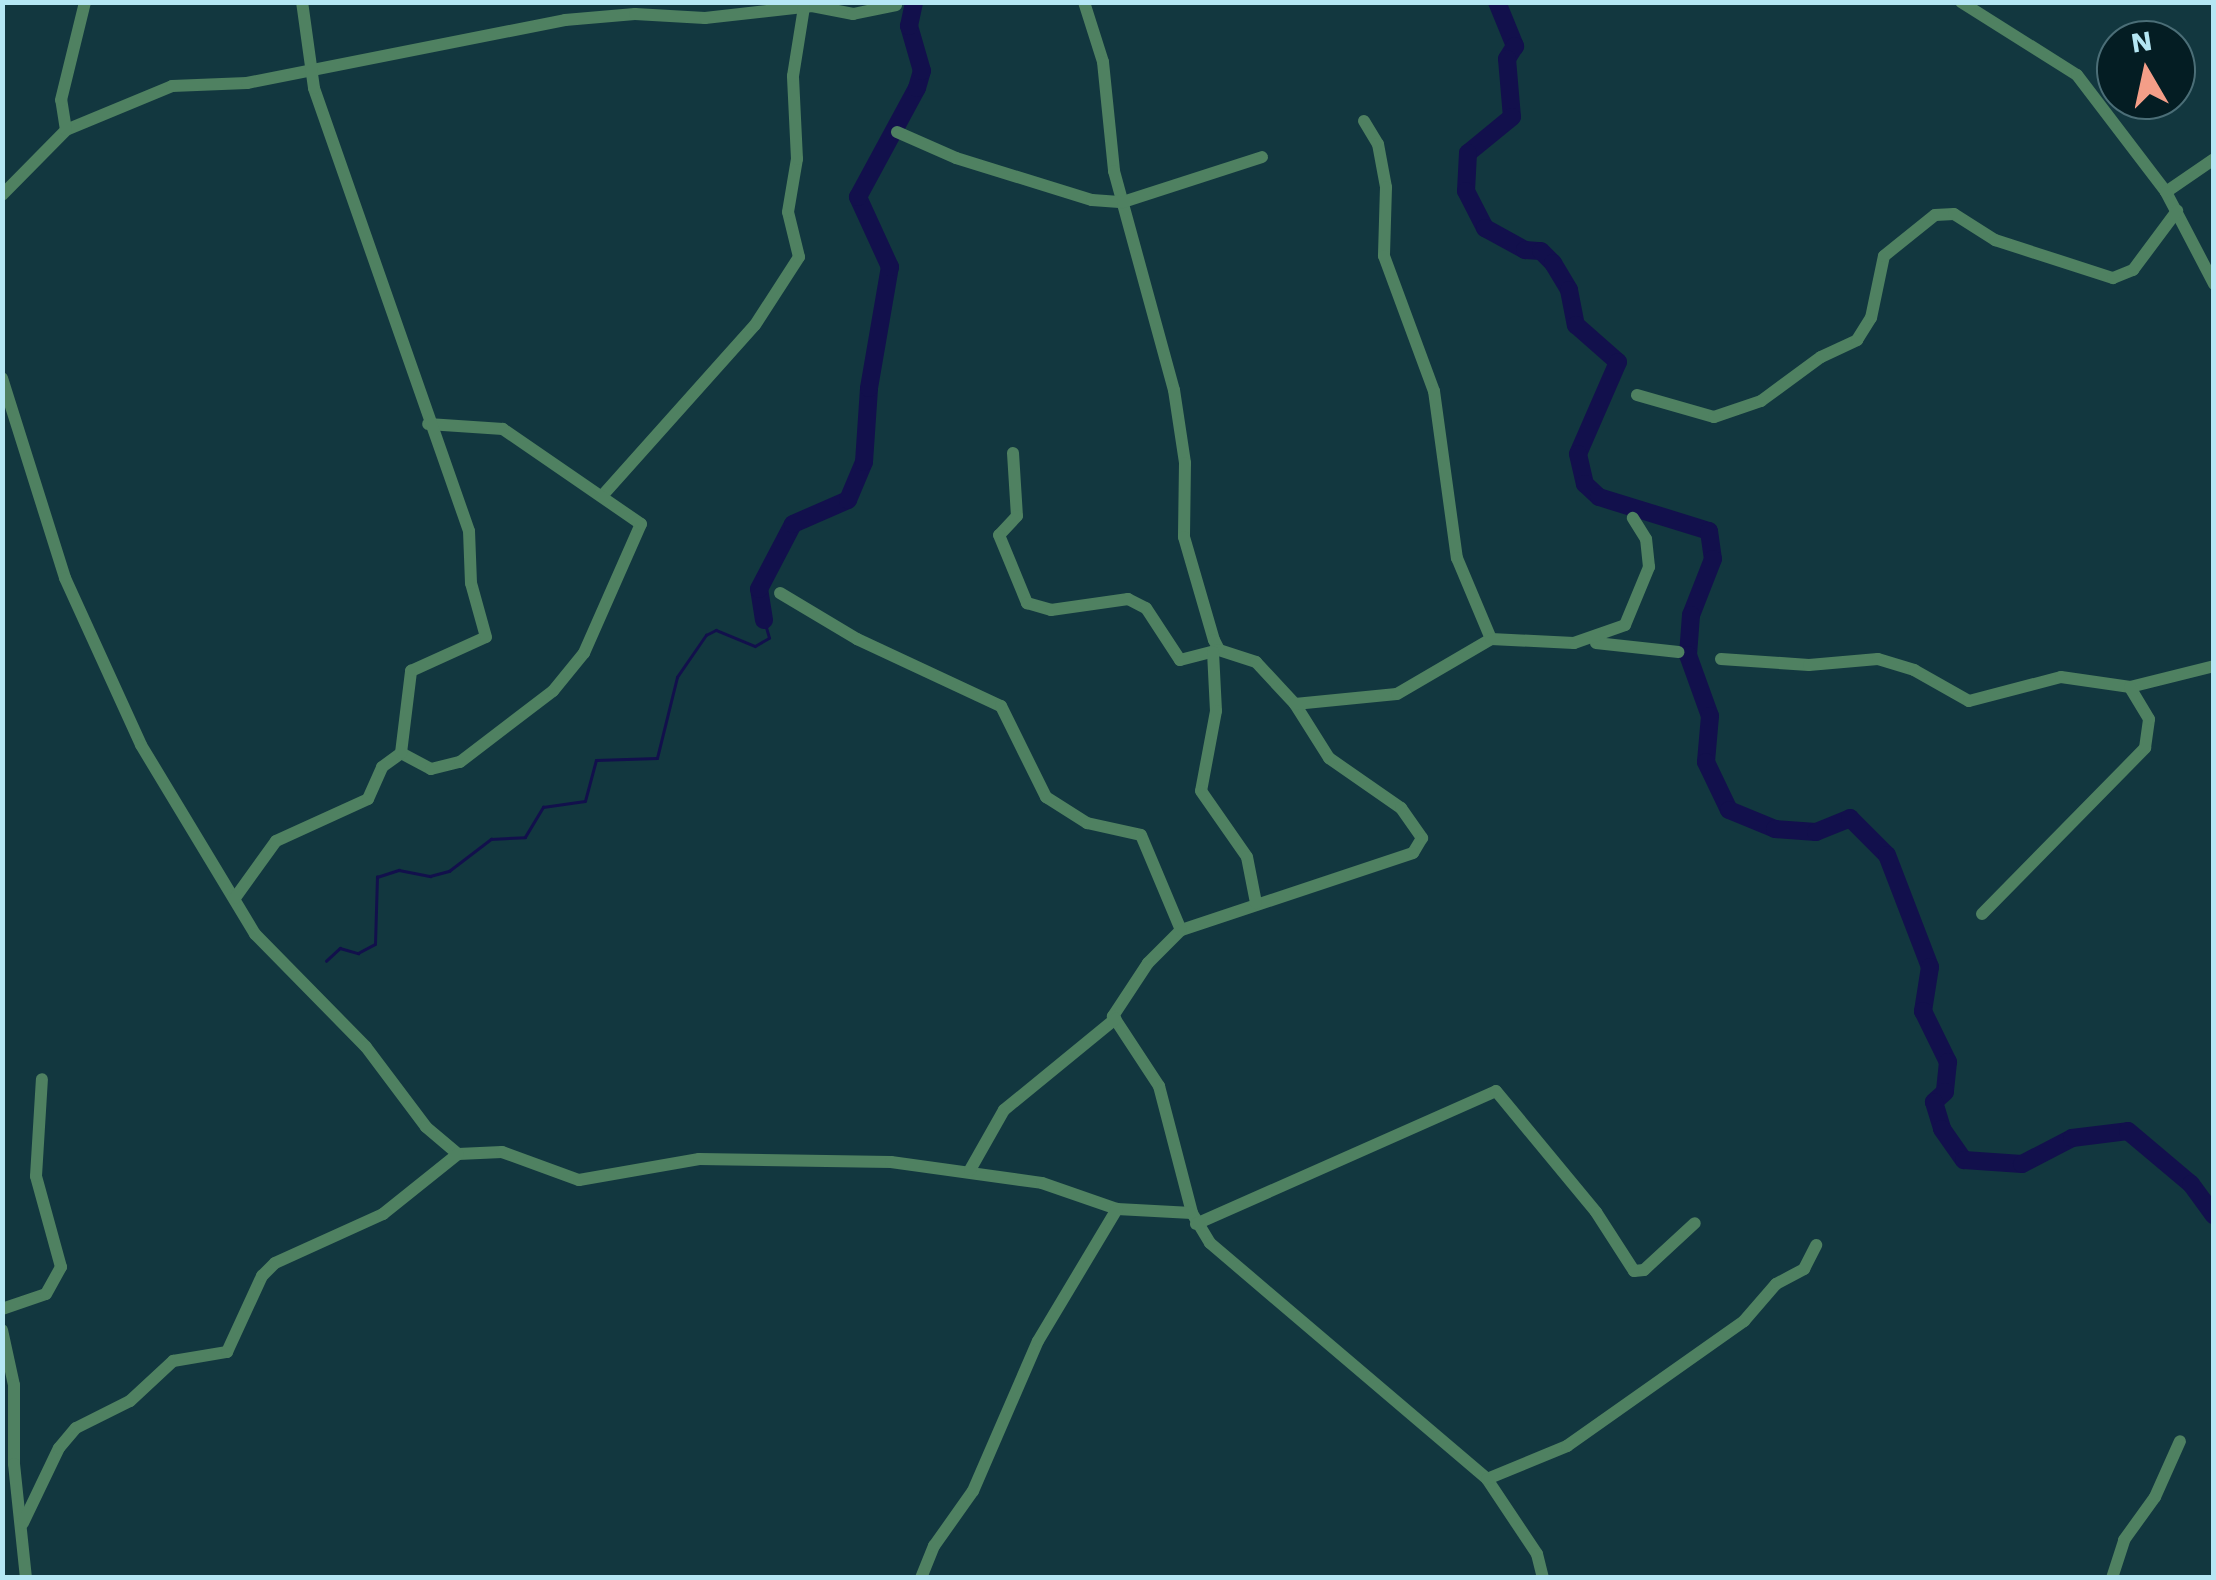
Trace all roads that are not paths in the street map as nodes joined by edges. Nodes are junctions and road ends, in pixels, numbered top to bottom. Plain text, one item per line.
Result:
1 (85, 2) edge
2 (302, 2) edge
3 (1084, 2) edge
4 (1961, 2) edge
5 (896, 4) edge
6 (810, 5) edge
7 (309, 68) junction
8 (291, 74) junction
9 (314, 88) junction
10 (1364, 120) dead end
11 (66, 130) junction
12 (897, 132) dead end
13 (1262, 157) dead end
14 (2214, 159) edge
15 (2166, 192) junction
16 (2, 195) edge
17 (1123, 202) junction
18 (2177, 211) junction
19 (2214, 284) edge
20 (2, 378) edge
21 (1637, 395) dead end
22 (428, 424) junction
23 (1013, 453) dead end
24 (602, 496) junction
25 (1634, 518) dead end
26 (780, 593) dead end
27 (1491, 638) junction
28 (1574, 643) junction
29 (1216, 651) junction
30 (1678, 652) dead end
31 (1721, 659) dead end
32 (2214, 666) edge
33 (2130, 687) junction
34 (1296, 704) junction
35 (401, 754) junction
36 (235, 898) junction
37 (1256, 903) junction
38 (1982, 914) dead end
39 (1181, 930) junction
40 (1115, 1019) junction
41 (42, 1079) dead end
42 (458, 1154) junction
43 (970, 1170) junction
44 (1117, 1208) junction
45 (1194, 1218) junction
46 (1696, 1224) dead end
47 (1816, 1245) dead end
48 (2, 1310) edge
49 (2, 1330) edge
50 (8, 1428) edge
51 (2180, 1441) dead end
52 (1488, 1479) junction
53 (2, 1507) edge
54 (22, 1516) junction
55 (26, 1578) edge
56 (921, 1578) edge
57 (1543, 1578) edge
58 (2112, 1578) edge

1 - 11 street
2 - 7 street
3 - 17 street
4 - 15 street
5 - 6 street
6 - 7 street
6 - 24 street
7 - 8 street
7 - 9 street
8 - 9 street
8 - 11 street
9 - 22 street
10 - 27 street
11 - 16 street
12 - 17 street
13 - 17 street
14 - 15 street
15 - 18 street
17 - 29 street
18 - 19 street
18 - 21 street
20 - 36 street
22 - 24 street
22 - 35 street
23 - 29 street
24 - 35 street
25 - 28 street
26 - 39 street
27 - 28 street
27 - 34 street
28 - 30 street
29 - 34 street
29 - 37 street
31 - 33 street
32 - 33 street
33 - 38 street
34 - 37 street
35 - 36 street
36 - 42 street
37 - 39 street
39 - 40 street
40 - 43 street
40 - 45 street
41 - 48 street
42 - 43 street
42 - 54 street
43 - 44 street
44 - 45 street
44 - 56 street
45 - 46 street
45 - 52 street
47 - 52 street
49 - 50 street
50 - 54 street
51 - 58 street
52 - 57 street
53 - 54 street
54 - 55 street

